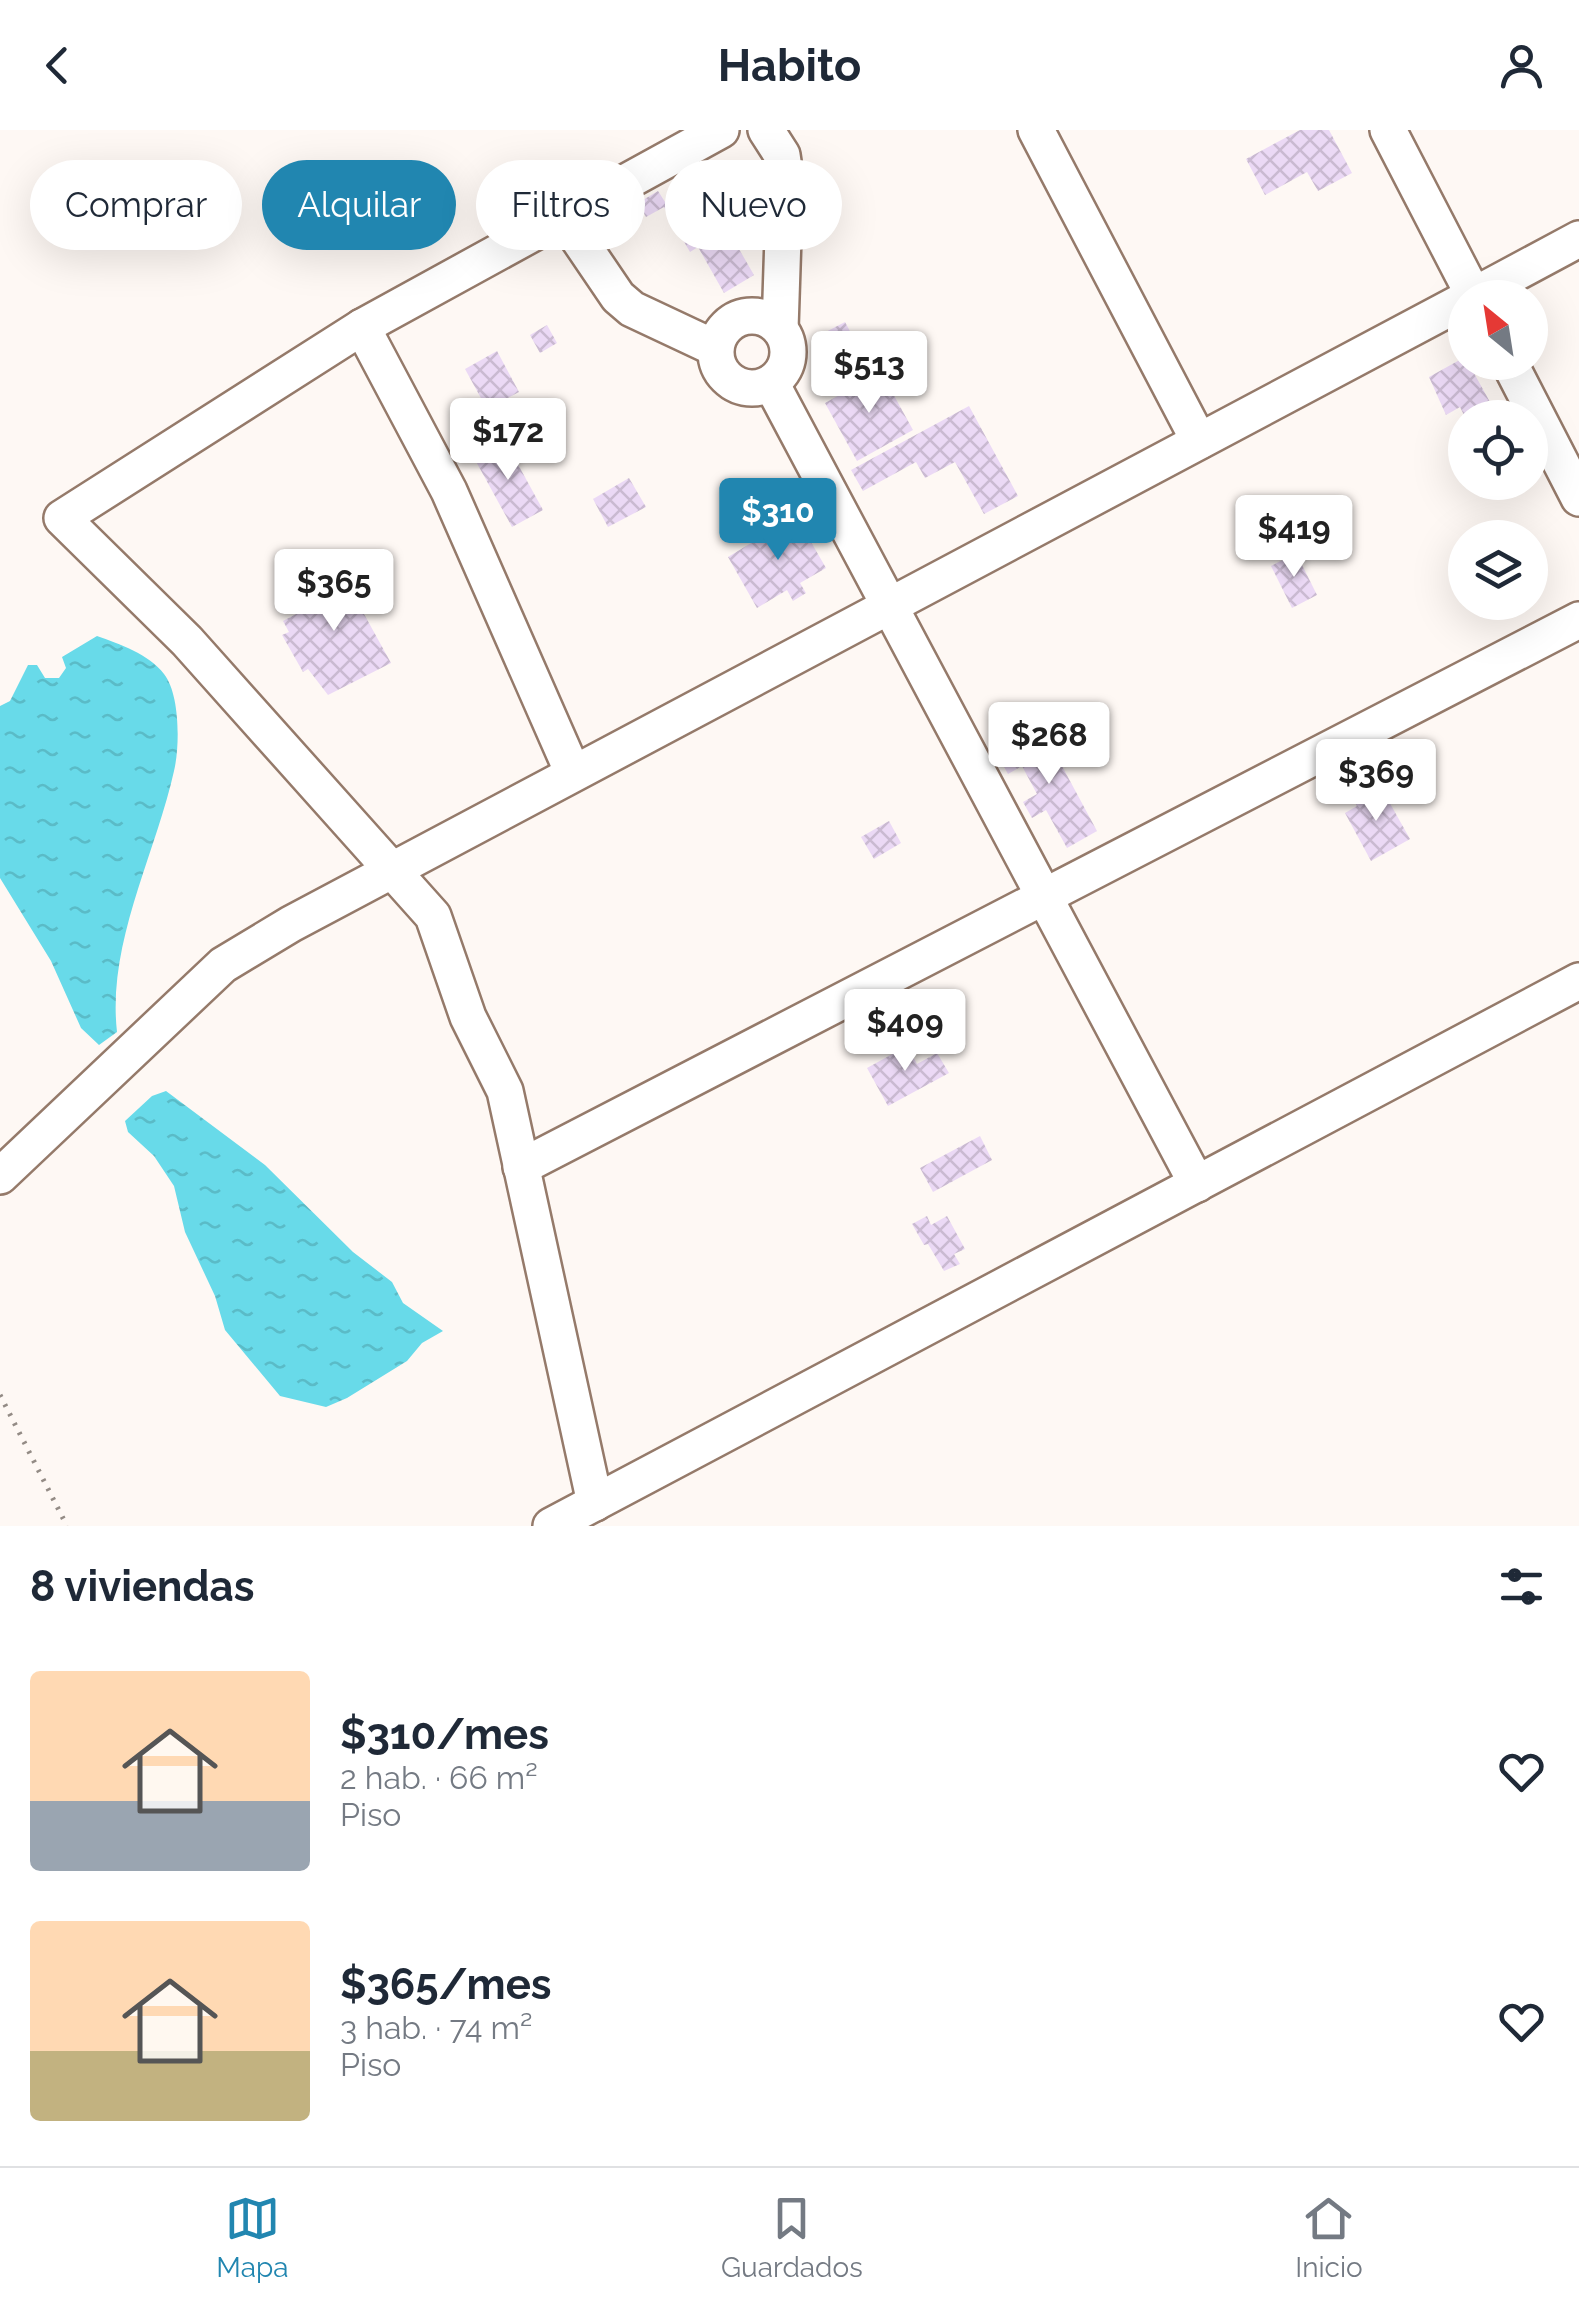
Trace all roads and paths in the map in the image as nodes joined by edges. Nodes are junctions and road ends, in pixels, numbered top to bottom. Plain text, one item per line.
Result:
1 (720, 130) edge
2 (766, 130) edge
3 (1036, 130) edge
4 (1388, 130) edge
5 (645, 171) edge
6 (1579, 239) edge
7 (502, 250) edge
8 (586, 250) edge
9 (1463, 280) edge
10 (1503, 280) edge
11 (1448, 309) edge
12 (362, 327) junction
13 (780, 329) junction
14 (715, 348) junction
15 (1518, 380) edge
16 (772, 383) junction
17 (1199, 441) junction
18 (1579, 498) edge
19 (889, 604) junction
20 (1579, 620) edge
21 (572, 774) junction
22 (395, 871) junction
23 (1044, 896) junction
24 (1579, 981) edge
25 (521, 1166) junction
26 (0, 1176) edge
27 (1197, 1184) junction
28 (0, 1395) edge
29 (595, 1502) junction
30 (67, 1526) edge
31 (551, 1526) edge

1 - 5 street
2 - 13 street
3 - 17 street
4 - 9 street
6 - 10 street
7 - 12 street
8 - 14 street
11 - 17 street
12 - 21 street
12 - 22 street
13 - 14 street
13 - 16 street
14 - 16 street
15 - 18 street
16 - 19 street
17 - 19 street
19 - 21 street
19 - 23 street
20 - 23 street
21 - 22 street
22 - 25 street
22 - 26 street
23 - 25 street
23 - 27 street
24 - 27 street
25 - 29 street
27 - 29 street
28 - 30 path
29 - 31 street

